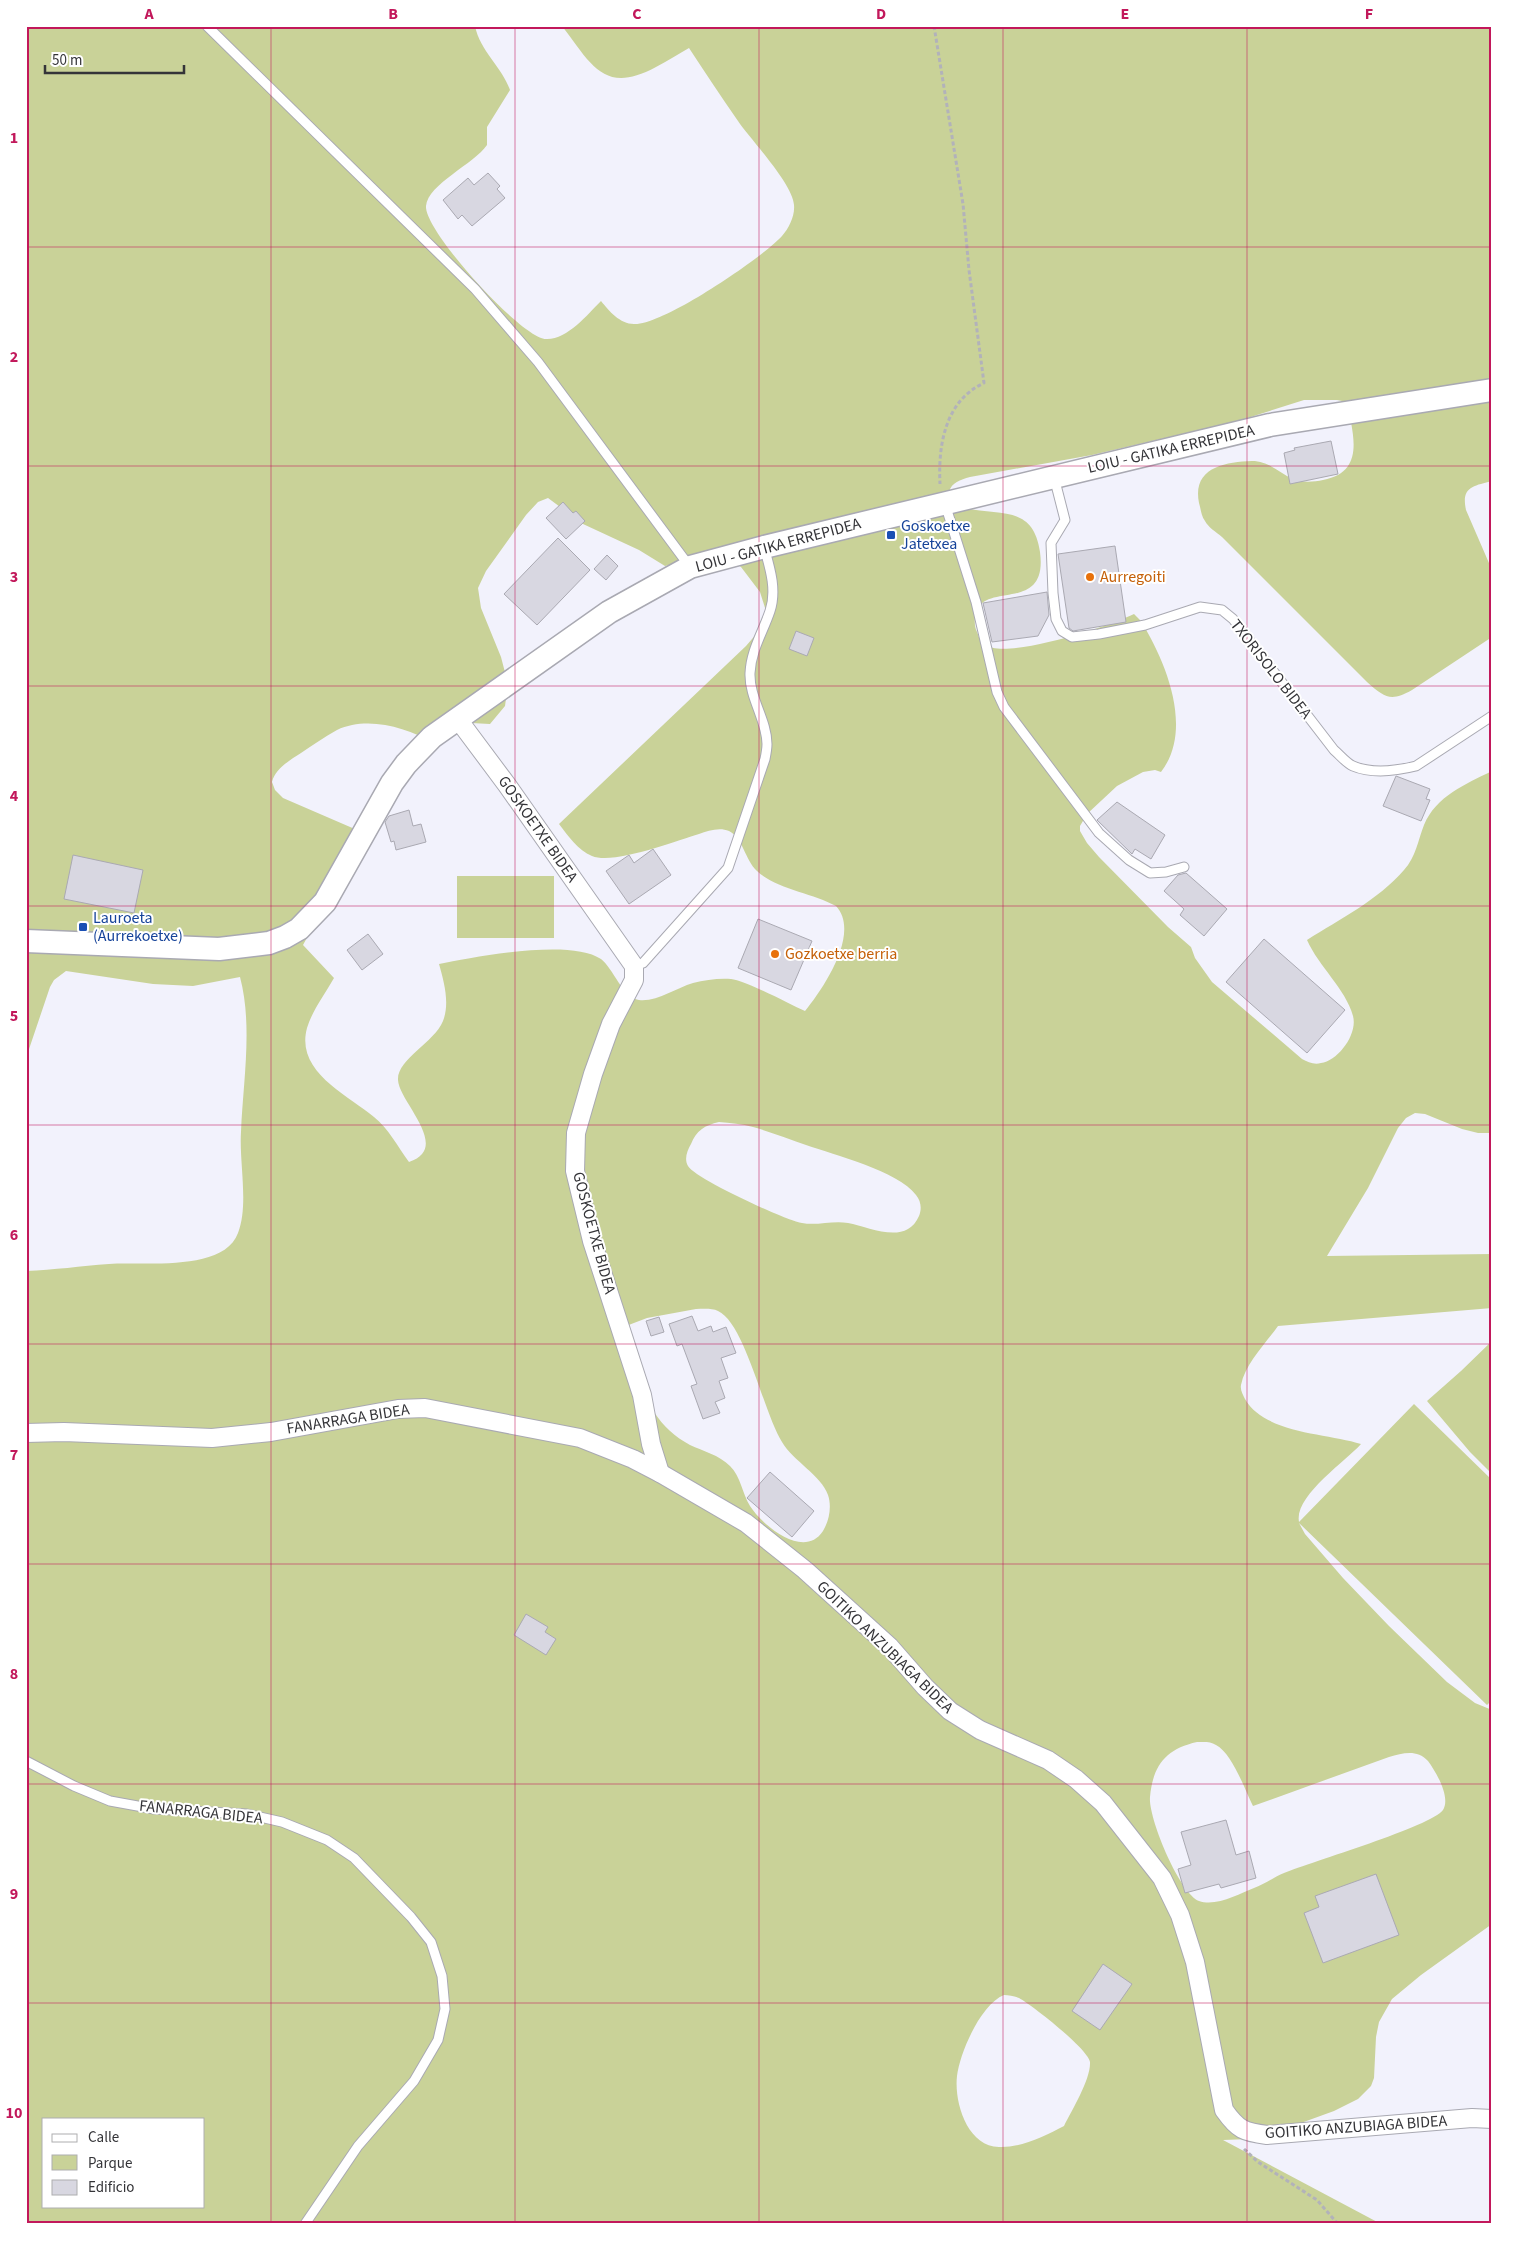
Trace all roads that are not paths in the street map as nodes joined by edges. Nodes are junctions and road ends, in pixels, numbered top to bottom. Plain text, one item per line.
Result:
1 (207, 26) edge
2 (1492, 390) edge
3 (1054, 477) junction
4 (945, 503) junction
5 (764, 547) junction
6 (690, 567) junction
7 (1492, 716) edge
8 (457, 718) junction
9 (1184, 867) dead end
10 (26, 940) edge
11 (634, 966) junction
12 (26, 1433) edge
13 (660, 1473) junction
14 (26, 1762) edge
15 (1492, 2119) edge
16 (305, 2224) edge

1 - 6 lane
2 - 3 street, LOIU - GATIKA ERREPIDEA
3 - 4 street, LOIU - GATIKA ERREPIDEA
3 - 7 lane, TXORISOLO BIDEA
4 - 5 street, LOIU - GATIKA ERREPIDEA
4 - 9 lane
5 - 6 street, LOIU - GATIKA ERREPIDEA
5 - 11 lane
6 - 8 street, LOIU - GATIKA ERREPIDEA
8 - 10 street, LOIU - GATIKA ERREPIDEA
8 - 11 street, GOSKOETXE BIDEA
11 - 13 street, GOSKOETXE BIDEA
12 - 13 street, FANARRAGA BIDEA
13 - 15 street, GOITIKO ANZUBIAGA BIDEA
14 - 16 lane, FANARRAGA BIDEA

